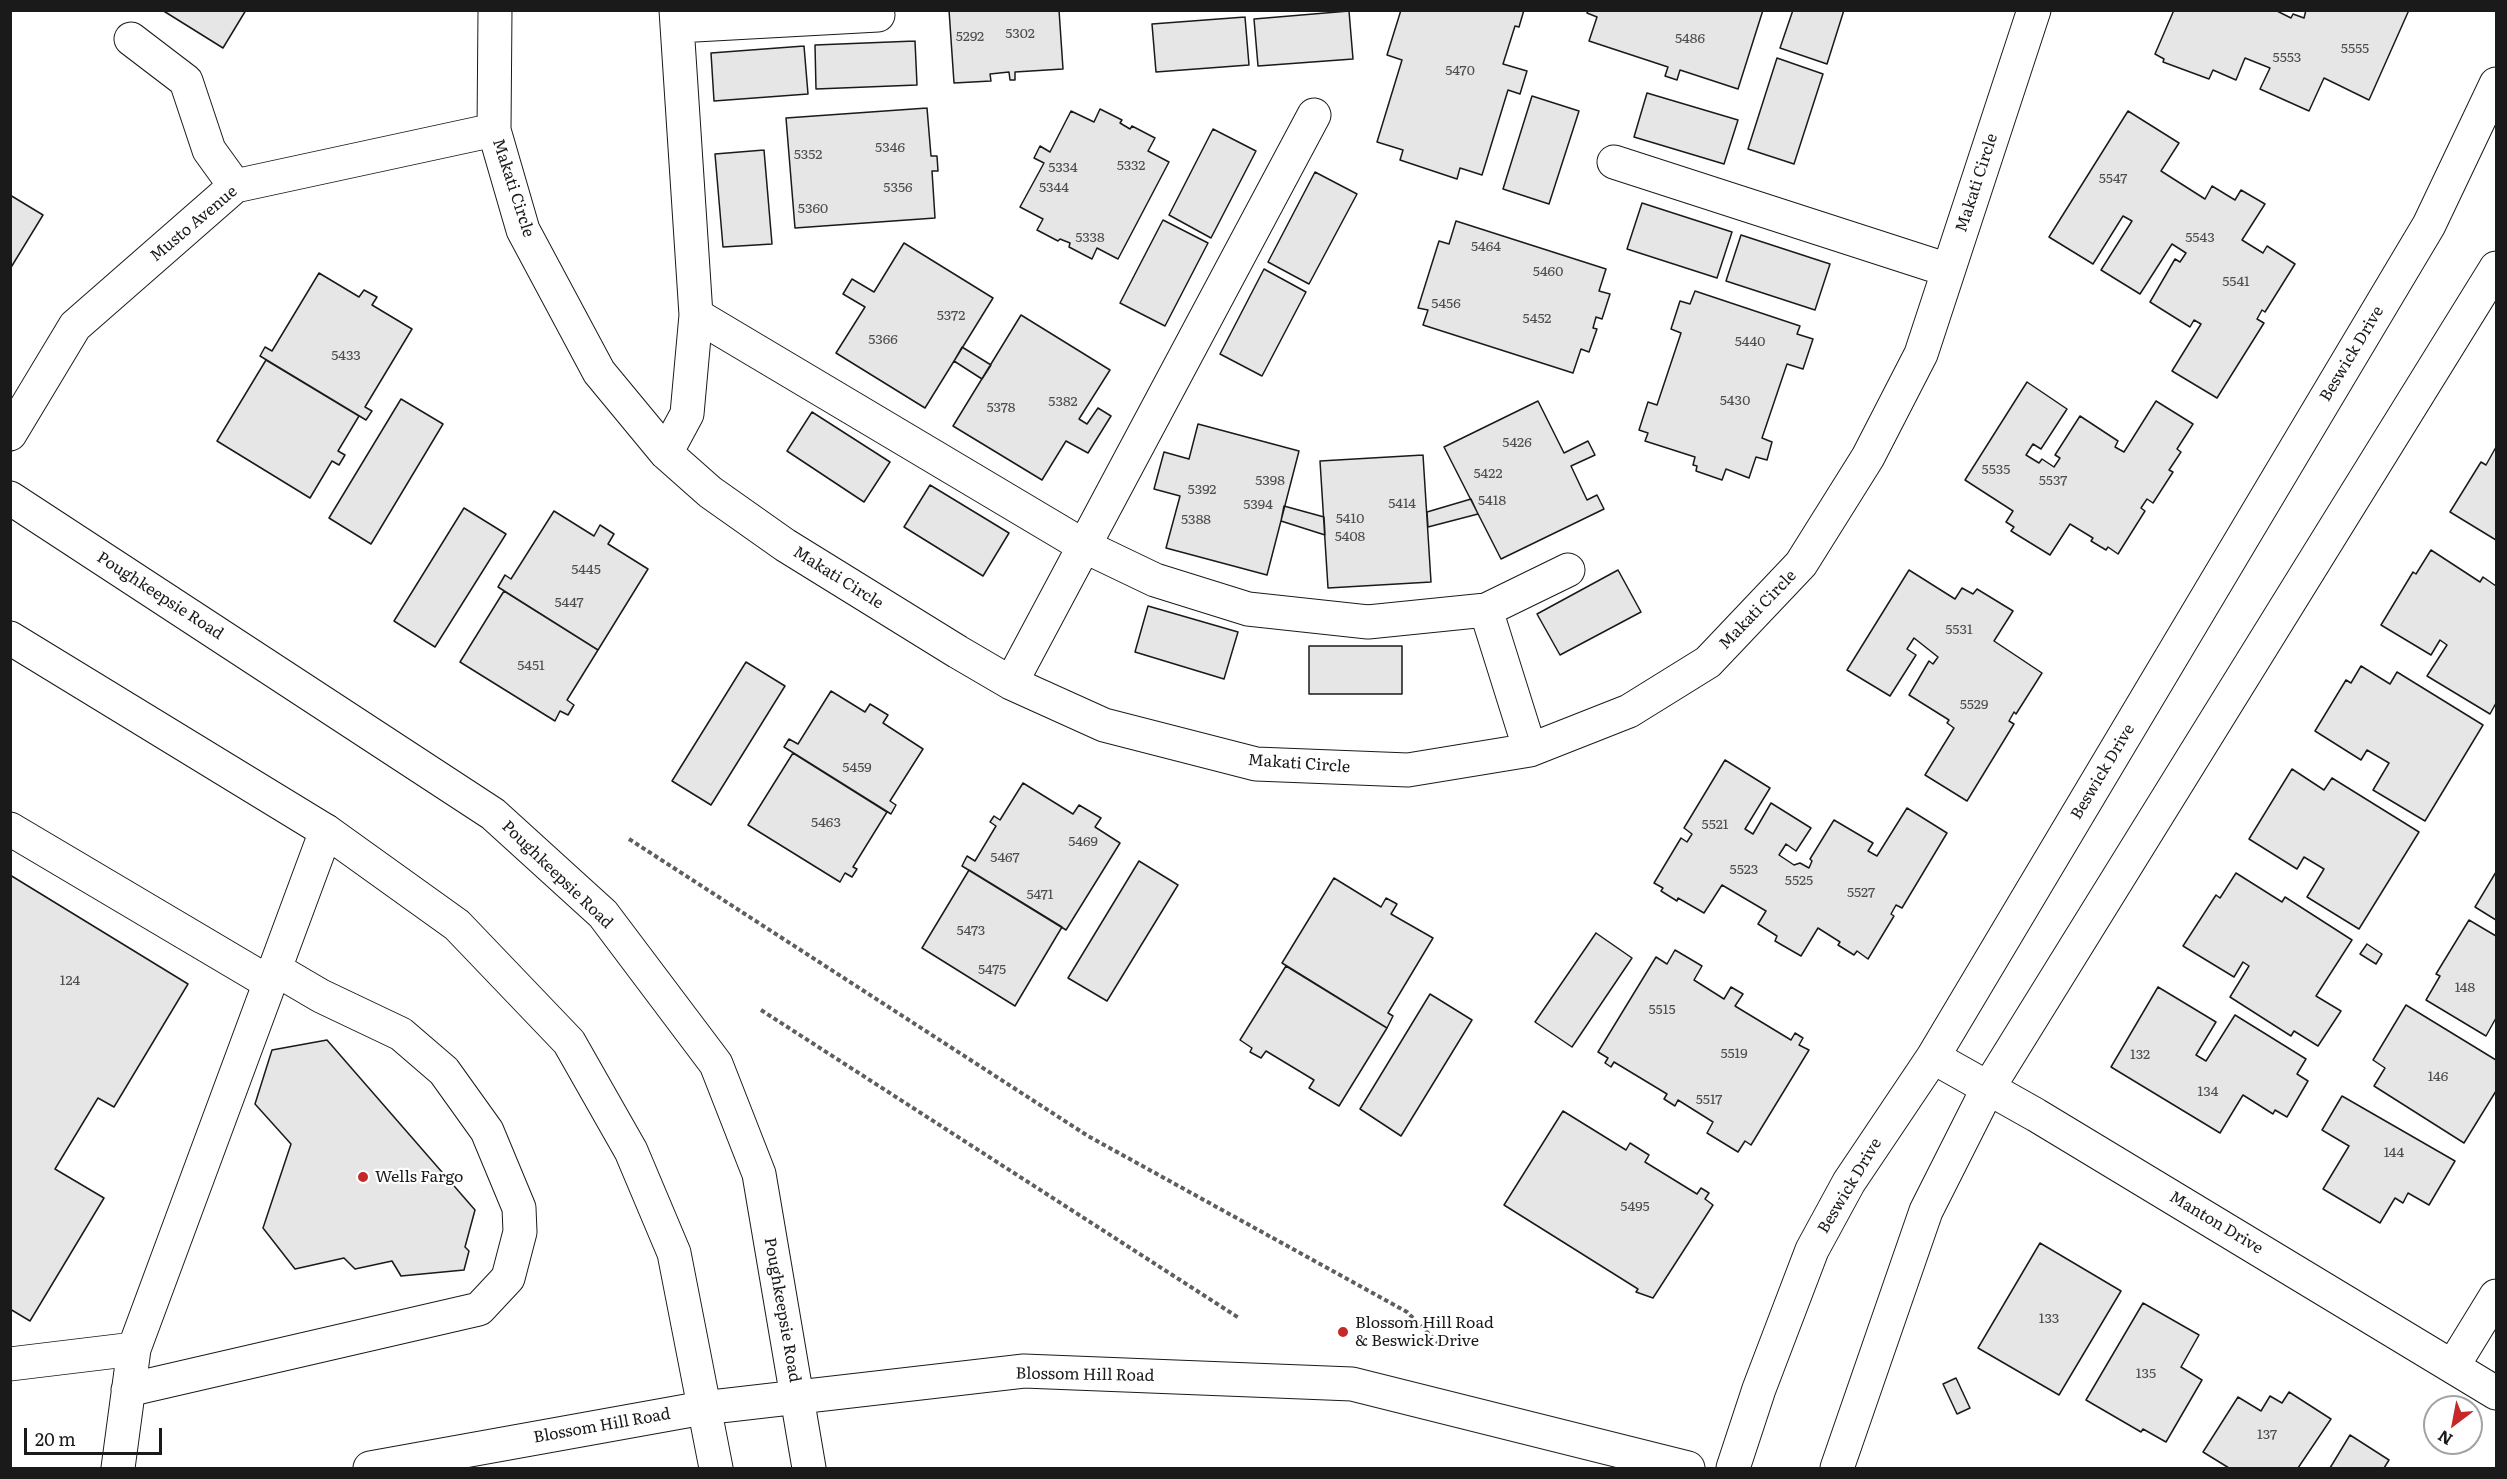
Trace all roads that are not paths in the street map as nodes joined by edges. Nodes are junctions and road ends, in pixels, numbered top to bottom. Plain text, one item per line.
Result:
1 (495, 10) edge
2 (2034, 10) edge
3 (878, 15) dead end
4 (677, 18) edge
5 (131, 39) dead end
6 (2496, 84) edge
7 (1314, 115) dead end
8 (494, 130) junction
9 (1614, 162) dead end
10 (235, 186) junction
11 (2496, 268) edge
12 (1948, 270) junction
13 (696, 315) junction
14 (10, 434) edge
15 (666, 453) junction
16 (10, 498) edge
17 (1084, 546) junction
18 (1568, 570) dead end
19 (1486, 610) junction
20 (10, 638) edge
21 (1011, 683) junction
22 (1530, 750) junction
23 (10, 829) edge
24 (326, 831) junction
25 (272, 976) junction
26 (1933, 1058) junction
27 (1987, 1090) junction
28 (2496, 1296) edge
29 (134, 1349) junction
30 (10, 1364) edge
31 (2453, 1366) junction
32 (128, 1390) junction
33 (2496, 1393) edge
34 (797, 1396) junction
35 (703, 1408) junction
36 (118, 1468) edge
37 (370, 1468) edge
38 (716, 1468) edge
39 (809, 1468) edge
40 (1688, 1468) edge
41 (1733, 1468) edge
42 (1837, 1468) edge

1 - 8 street, Makati Circle
2 - 12 street, Makati Circle
3 - 4 street
4 - 13 street
5 - 10 street
6 - 26 street, Beswick Drive
7 - 17 street
8 - 10 street, Musto Avenue
8 - 15 street, Makati Circle
9 - 12 street
10 - 14 street, Musto Avenue
11 - 27 street
12 - 22 street, Makati Circle
13 - 15 street
13 - 17 street
15 - 21 street, Makati Circle
16 - 34 street, Poughkeepsie Road
17 - 19 street
17 - 21 street
18 - 19 street
19 - 22 street
20 - 24 street
21 - 22 street, Makati Circle
23 - 25 street
24 - 25 street
24 - 35 street
25 - 29 street
25 - 32 street
26 - 27 street, Manton Drive
26 - 41 street, Beswick Drive
27 - 31 street, Manton Drive
27 - 42 street
28 - 31 street
29 - 30 street
29 - 32 street
31 - 33 street, Manton Drive
32 - 36 street
34 - 35 street, Blossom Hill Road
34 - 39 street, Poughkeepsie Road
34 - 40 street, Blossom Hill Road
35 - 37 street, Blossom Hill Road
35 - 38 street

